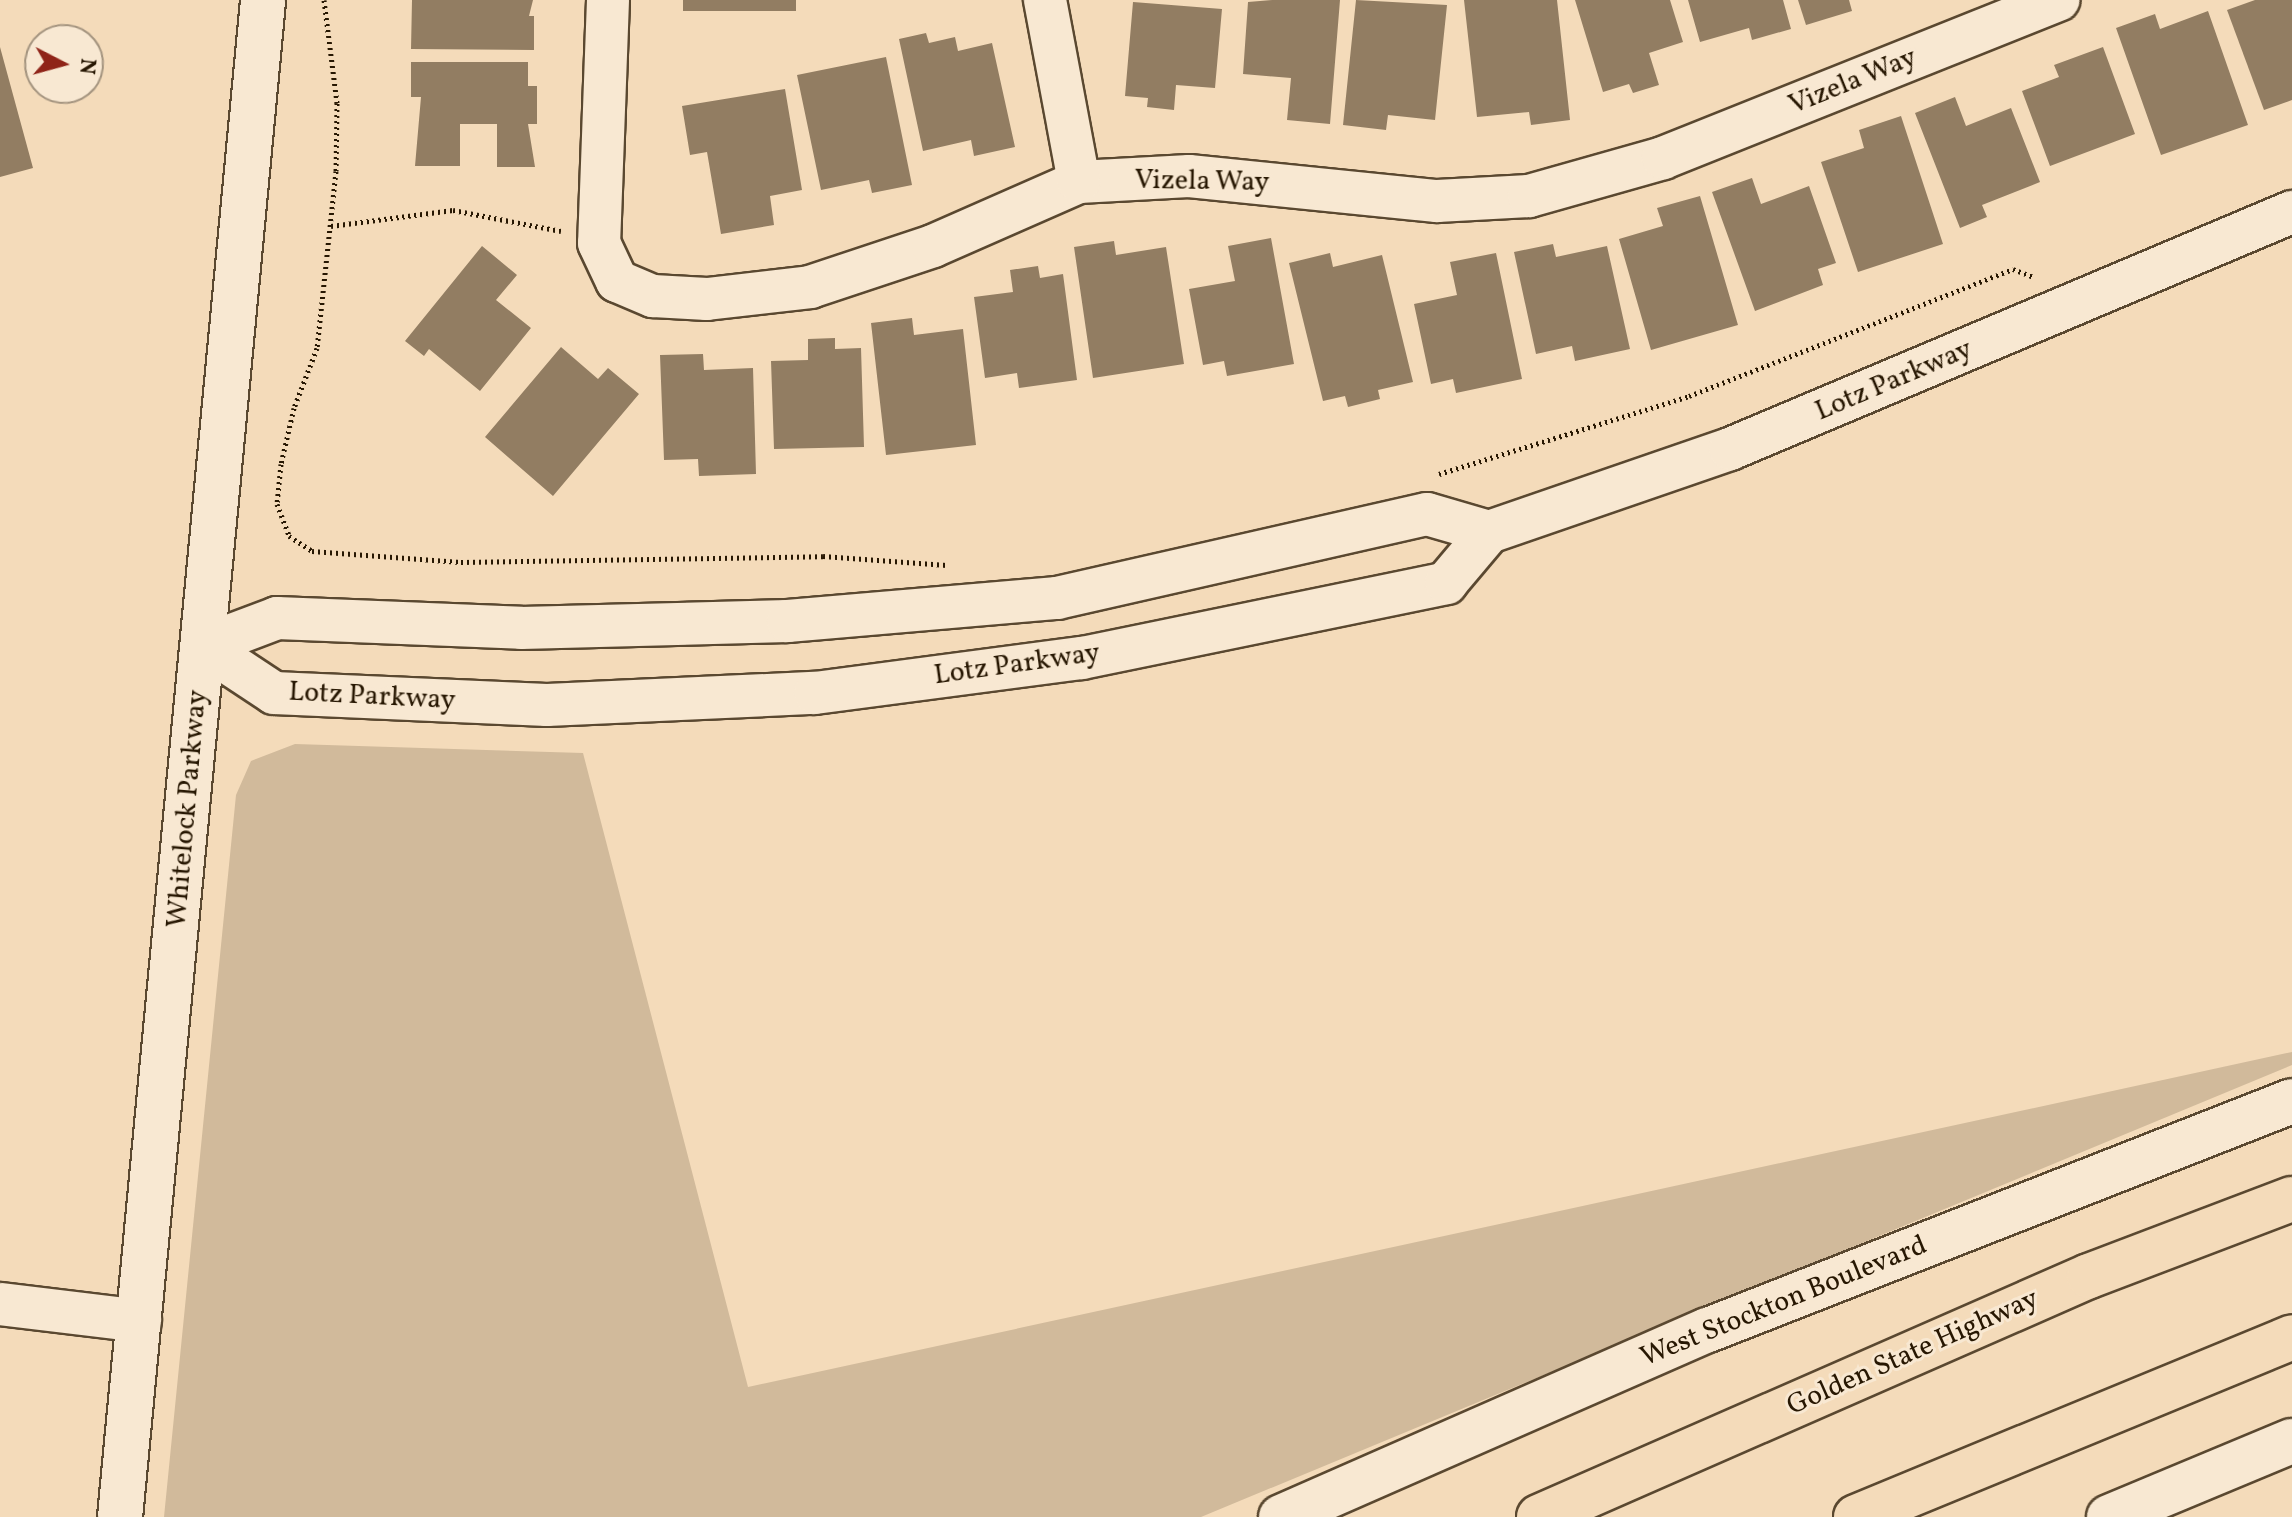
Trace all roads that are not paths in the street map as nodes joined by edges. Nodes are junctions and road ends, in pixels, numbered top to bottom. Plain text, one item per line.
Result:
1 (246, 0) edge
2 (263, 0) edge
3 (608, 0) edge
4 (1045, 0) edge
5 (2059, 0) edge
6 (257, 102) junction
7 (1079, 182) junction
8 (2292, 212) edge
9 (1489, 532) junction
10 (203, 646) junction
11 (2292, 1101) edge
12 (2292, 1199) edge
13 (0, 1304) edge
14 (140, 1321) junction
15 (2292, 1337) edge
16 (2292, 1441) edge
17 (120, 1517) edge
18 (1281, 1517) edge
19 (1539, 1517) edge
20 (1856, 1517) edge
21 (2109, 1517) edge

1 - 6 main road, Whitelock Parkway
2 - 6 main road, Whitelock Parkway
3 - 7 street, Vizela Way
4 - 7 street
5 - 7 street, Vizela Way
6 - 10 main road, Whitelock Parkway
8 - 9 street, Lotz Parkway
9 - 10 street
9 - 10 street, Lotz Parkway
10 - 14 main road, Whitelock Parkway
11 - 18 main road, West Stockton Boulevard
12 - 19 highway, Golden State Highway
13 - 14 street
14 - 17 main road, Whitelock Parkway
15 - 20 highway
16 - 21 main road

